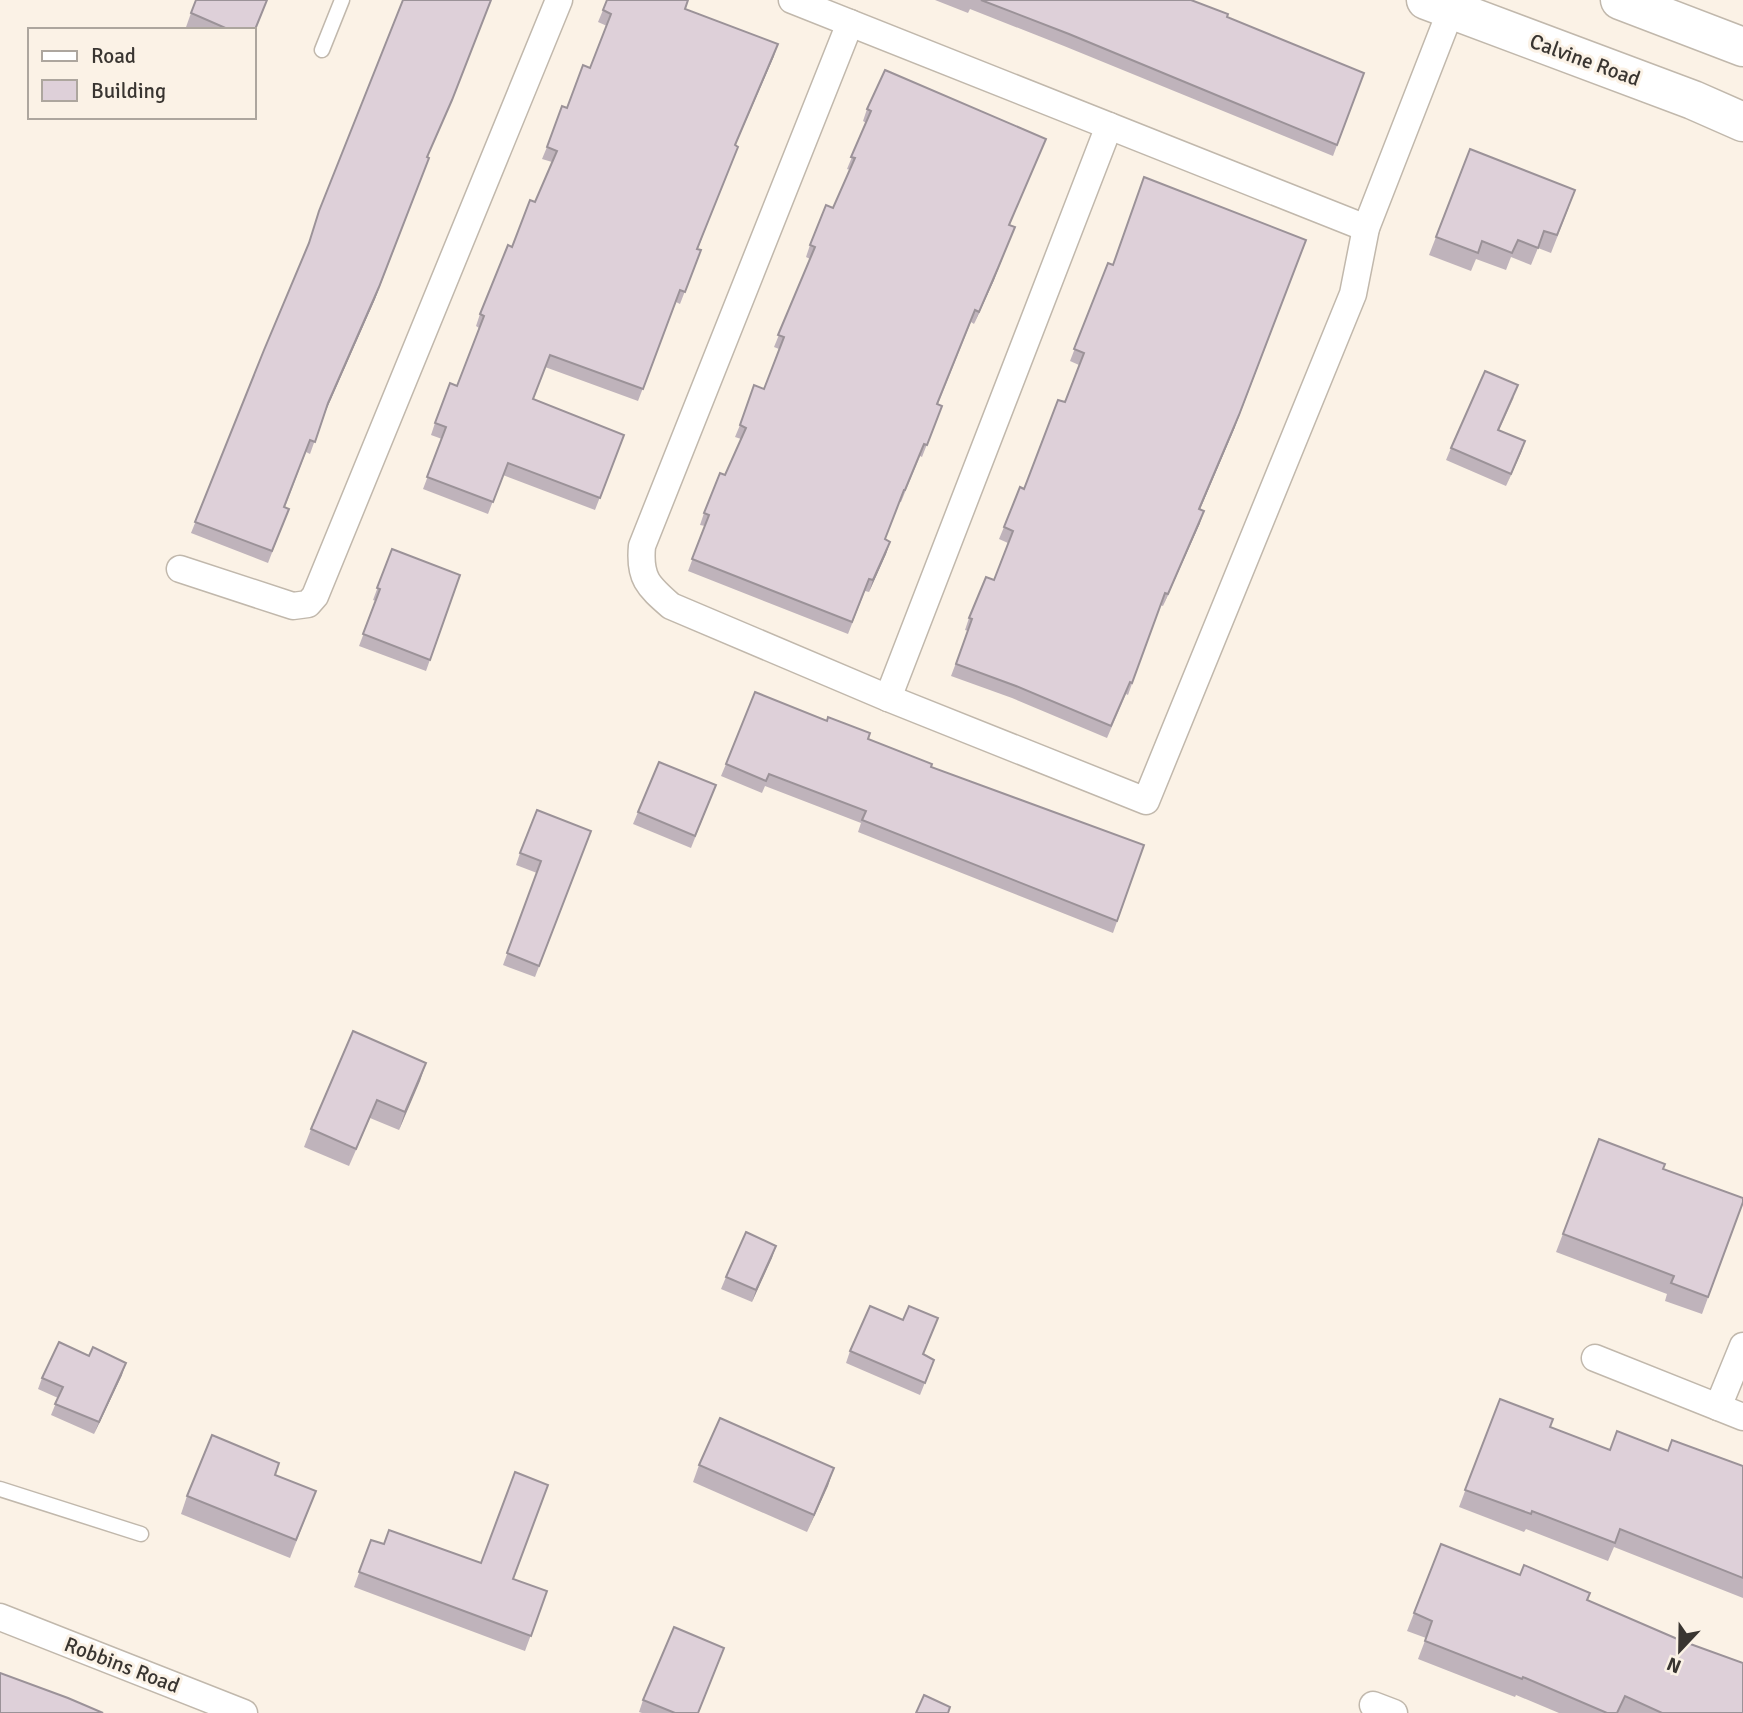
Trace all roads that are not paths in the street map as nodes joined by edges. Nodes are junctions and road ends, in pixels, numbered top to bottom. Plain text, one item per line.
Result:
1 (342, 0) edge
2 (559, 0) edge
3 (792, 0) edge
4 (1620, 0) edge
5 (1438, 5) edge
6 (850, 23) junction
7 (1743, 47) edge
8 (322, 50) dead end
9 (1743, 122) edge
10 (1109, 126) junction
11 (1366, 228) junction
12 (180, 569) dead end
13 (888, 698) junction
14 (1743, 1346) edge
15 (1595, 1358) dead end
16 (1718, 1407) junction
17 (1743, 1417) edge
18 (0, 1489) edge
19 (141, 1534) dead end
20 (0, 1617) edge
21 (244, 1713) edge

1 - 8 lane
2 - 12 street
3 - 6 street
4 - 7 main road
5 - 9 main road, Calvine Road
5 - 11 street
6 - 10 street
6 - 13 street
10 - 11 street
10 - 13 street
11 - 13 street
14 - 16 street
15 - 16 street
16 - 17 street
18 - 19 lane
20 - 21 street, Robbins Road

